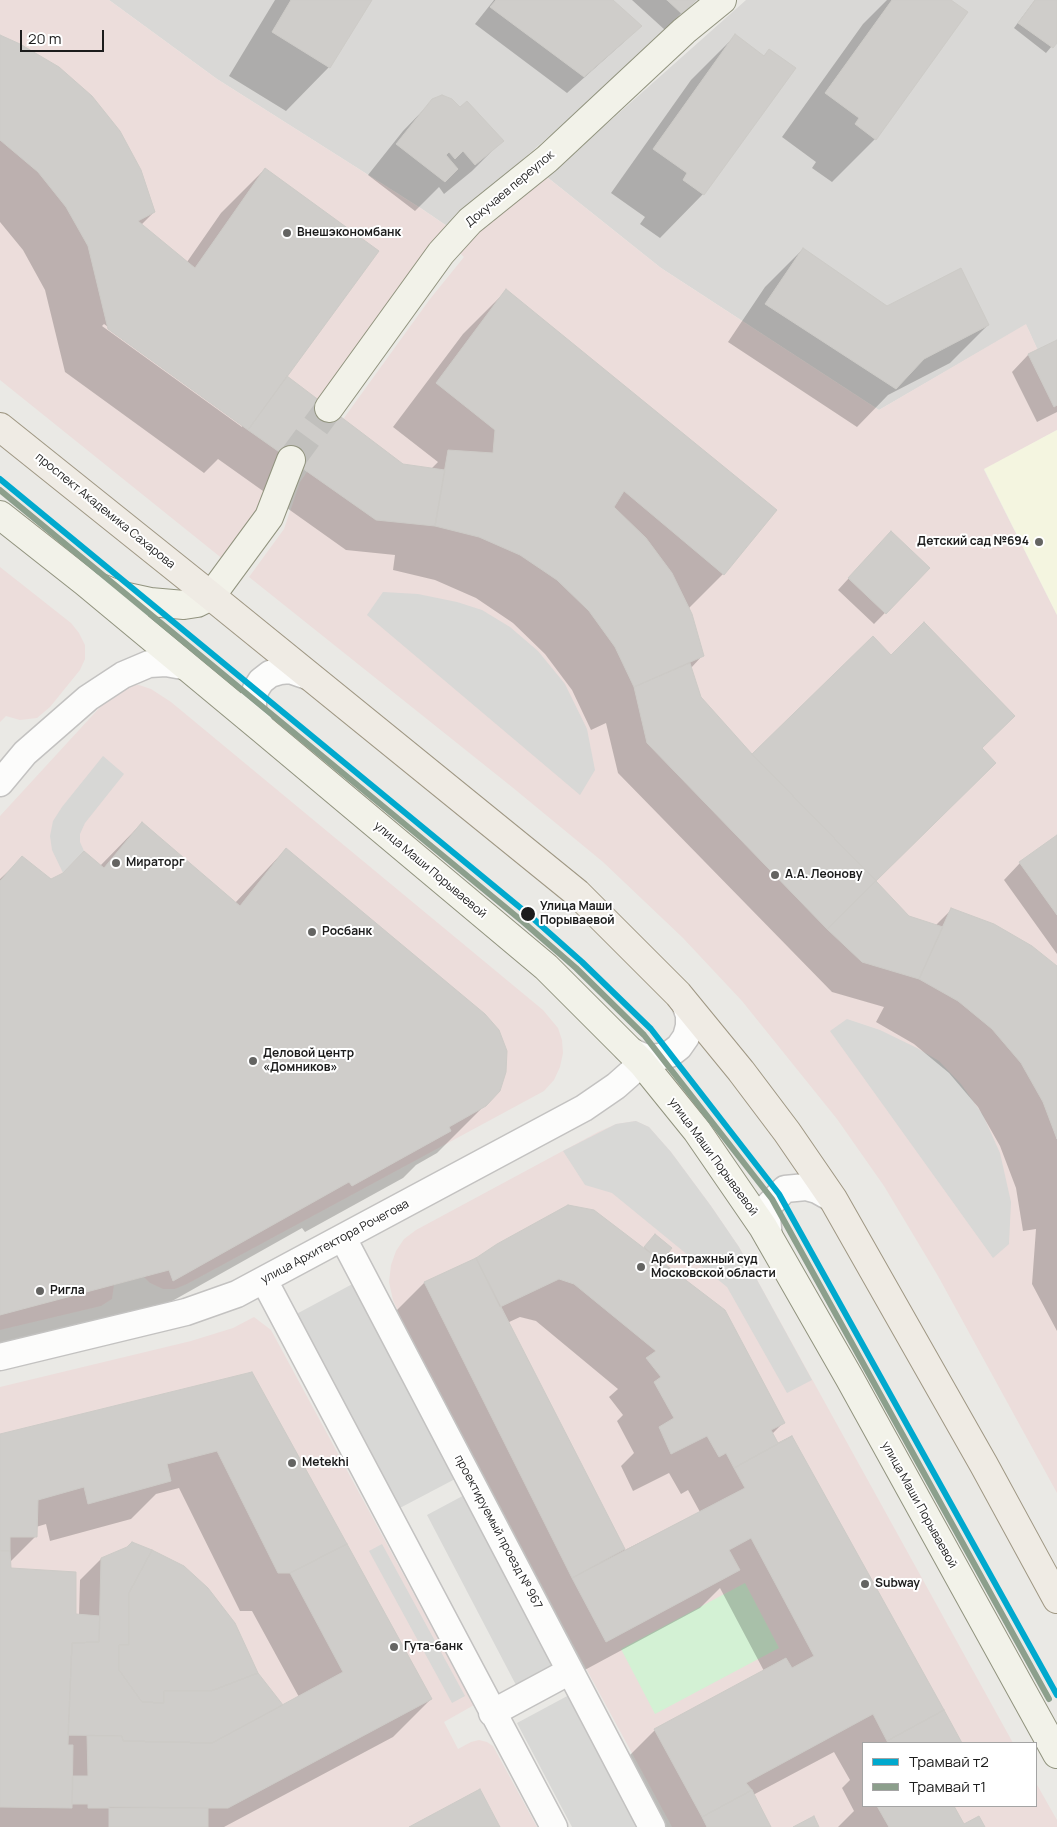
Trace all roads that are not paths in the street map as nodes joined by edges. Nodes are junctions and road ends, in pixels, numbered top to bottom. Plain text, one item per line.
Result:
1 (722, 0) edge
2 (329, 408) tunnel mouth
3 (0, 427) edge
4 (291, 460) tunnel mouth
5 (0, 515) edge
6 (85, 582) junction
7 (211, 596) junction
8 (188, 667) junction
9 (310, 677) junction
10 (262, 729) junction
11 (0, 783) edge
12 (678, 994) junction
13 (634, 1056) junction
14 (833, 1199) junction
15 (343, 1238) junction
16 (769, 1238) junction
17 (264, 1280) junction
18 (0, 1357) edge
19 (1057, 1599) edge
20 (570, 1671) junction
21 (492, 1713) junction
22 (1057, 1754) edge
23 (554, 1827) edge
24 (652, 1827) edge

1 - 2 main road, Докучаев переулок
3 - 7 main road, проспект Академика Сахарова
4 - 7 main road
5 - 6 main road
6 - 7 main road
6 - 8 main road
7 - 9 main road
8 - 10 main road, улица Маши Порываевой
8 - 11 street
9 - 10 street
9 - 12 main road
10 - 13 main road, улица Маши Порываевой
12 - 13 street
12 - 14 main road
13 - 15 street, улица Архитектора Рочегова
13 - 16 main road, улица Маши Порываевой
14 - 16 street
14 - 19 main road
15 - 17 street, улица Архитектора Рочегова
15 - 20 street, проектируемый проезд № 967
16 - 22 main road, улица Маши Порываевой
17 - 18 street, улица Архитектора Рочегова
17 - 21 street
20 - 21 street
20 - 24 street, проектируемый проезд № 967
21 - 23 street

